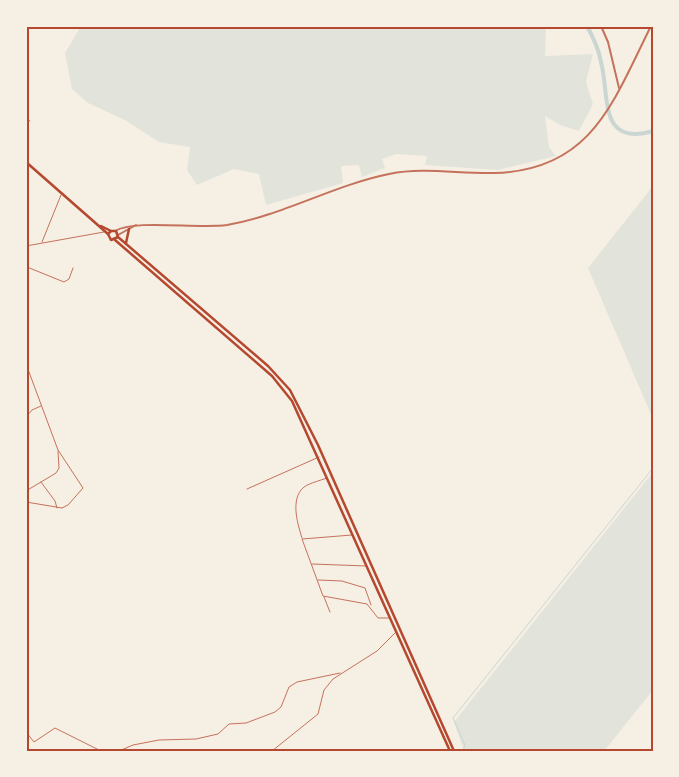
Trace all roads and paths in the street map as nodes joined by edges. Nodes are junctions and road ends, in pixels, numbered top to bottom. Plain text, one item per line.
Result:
1 (601, 26) edge
2 (651, 26) edge
3 (619, 88) junction
4 (26, 118) edge
5 (30, 121) dead end
6 (26, 162) edge
7 (62, 193) junction
8 (99, 225) junction
9 (136, 225) junction
10 (129, 229) junction
11 (105, 231) junction
12 (113, 231) junction
13 (108, 234) junction
14 (118, 236) junction
15 (115, 240) junction
16 (41, 243) junction
17 (127, 245) junction
18 (27, 246) edge
19 (26, 267) edge
20 (73, 268) dead end
21 (26, 270) edge
22 (26, 294) edge
23 (27, 299) edge
24 (26, 364) edge
25 (42, 406) junction
26 (26, 417) edge
27 (58, 450) junction
28 (319, 458) junction
29 (327, 478) junction
30 (40, 481) junction
31 (247, 489) dead end
32 (26, 490) edge
33 (26, 502) edge
34 (57, 508) junction
35 (353, 535) junction
36 (302, 539) junction
37 (312, 564) junction
38 (368, 566) junction
39 (318, 580) junction
40 (323, 596) junction
41 (371, 606) junction
42 (330, 612) dead end
43 (391, 618) junction
44 (397, 630) junction
45 (340, 673) junction
46 (26, 732) edge
47 (101, 751) edge
48 (119, 751) edge
49 (272, 751) edge
50 (450, 751) edge
51 (454, 751) edge

1 - 3 street
2 - 3 street
3 - 9 street
4 - 5 street
6 - 7 highway
7 - 8 highway
7 - 16 street
8 - 11 highway
8 - 12 highway
9 - 10 street
9 - 12 street
10 - 14 street
10 - 17 highway
11 - 13 highway
11 - 16 street
12 - 13 highway
12 - 14 highway
13 - 15 highway
14 - 15 highway
14 - 17 highway
15 - 28 highway
16 - 18 street
17 - 51 highway
18 - 19 street
19 - 20 street
19 - 21 street
22 - 23 street
24 - 25 street
25 - 26 street
25 - 27 street
27 - 30 street
27 - 34 street
28 - 29 highway
28 - 31 street
29 - 35 highway
29 - 36 street
30 - 32 street
30 - 34 street
33 - 34 street
35 - 36 street
35 - 38 highway
36 - 37 street
37 - 38 street
37 - 39 street
38 - 43 highway
39 - 40 street
39 - 41 street
40 - 41 street
40 - 42 street
41 - 43 street
43 - 44 highway
44 - 45 street
44 - 50 highway
45 - 48 street
45 - 49 street
46 - 47 street

